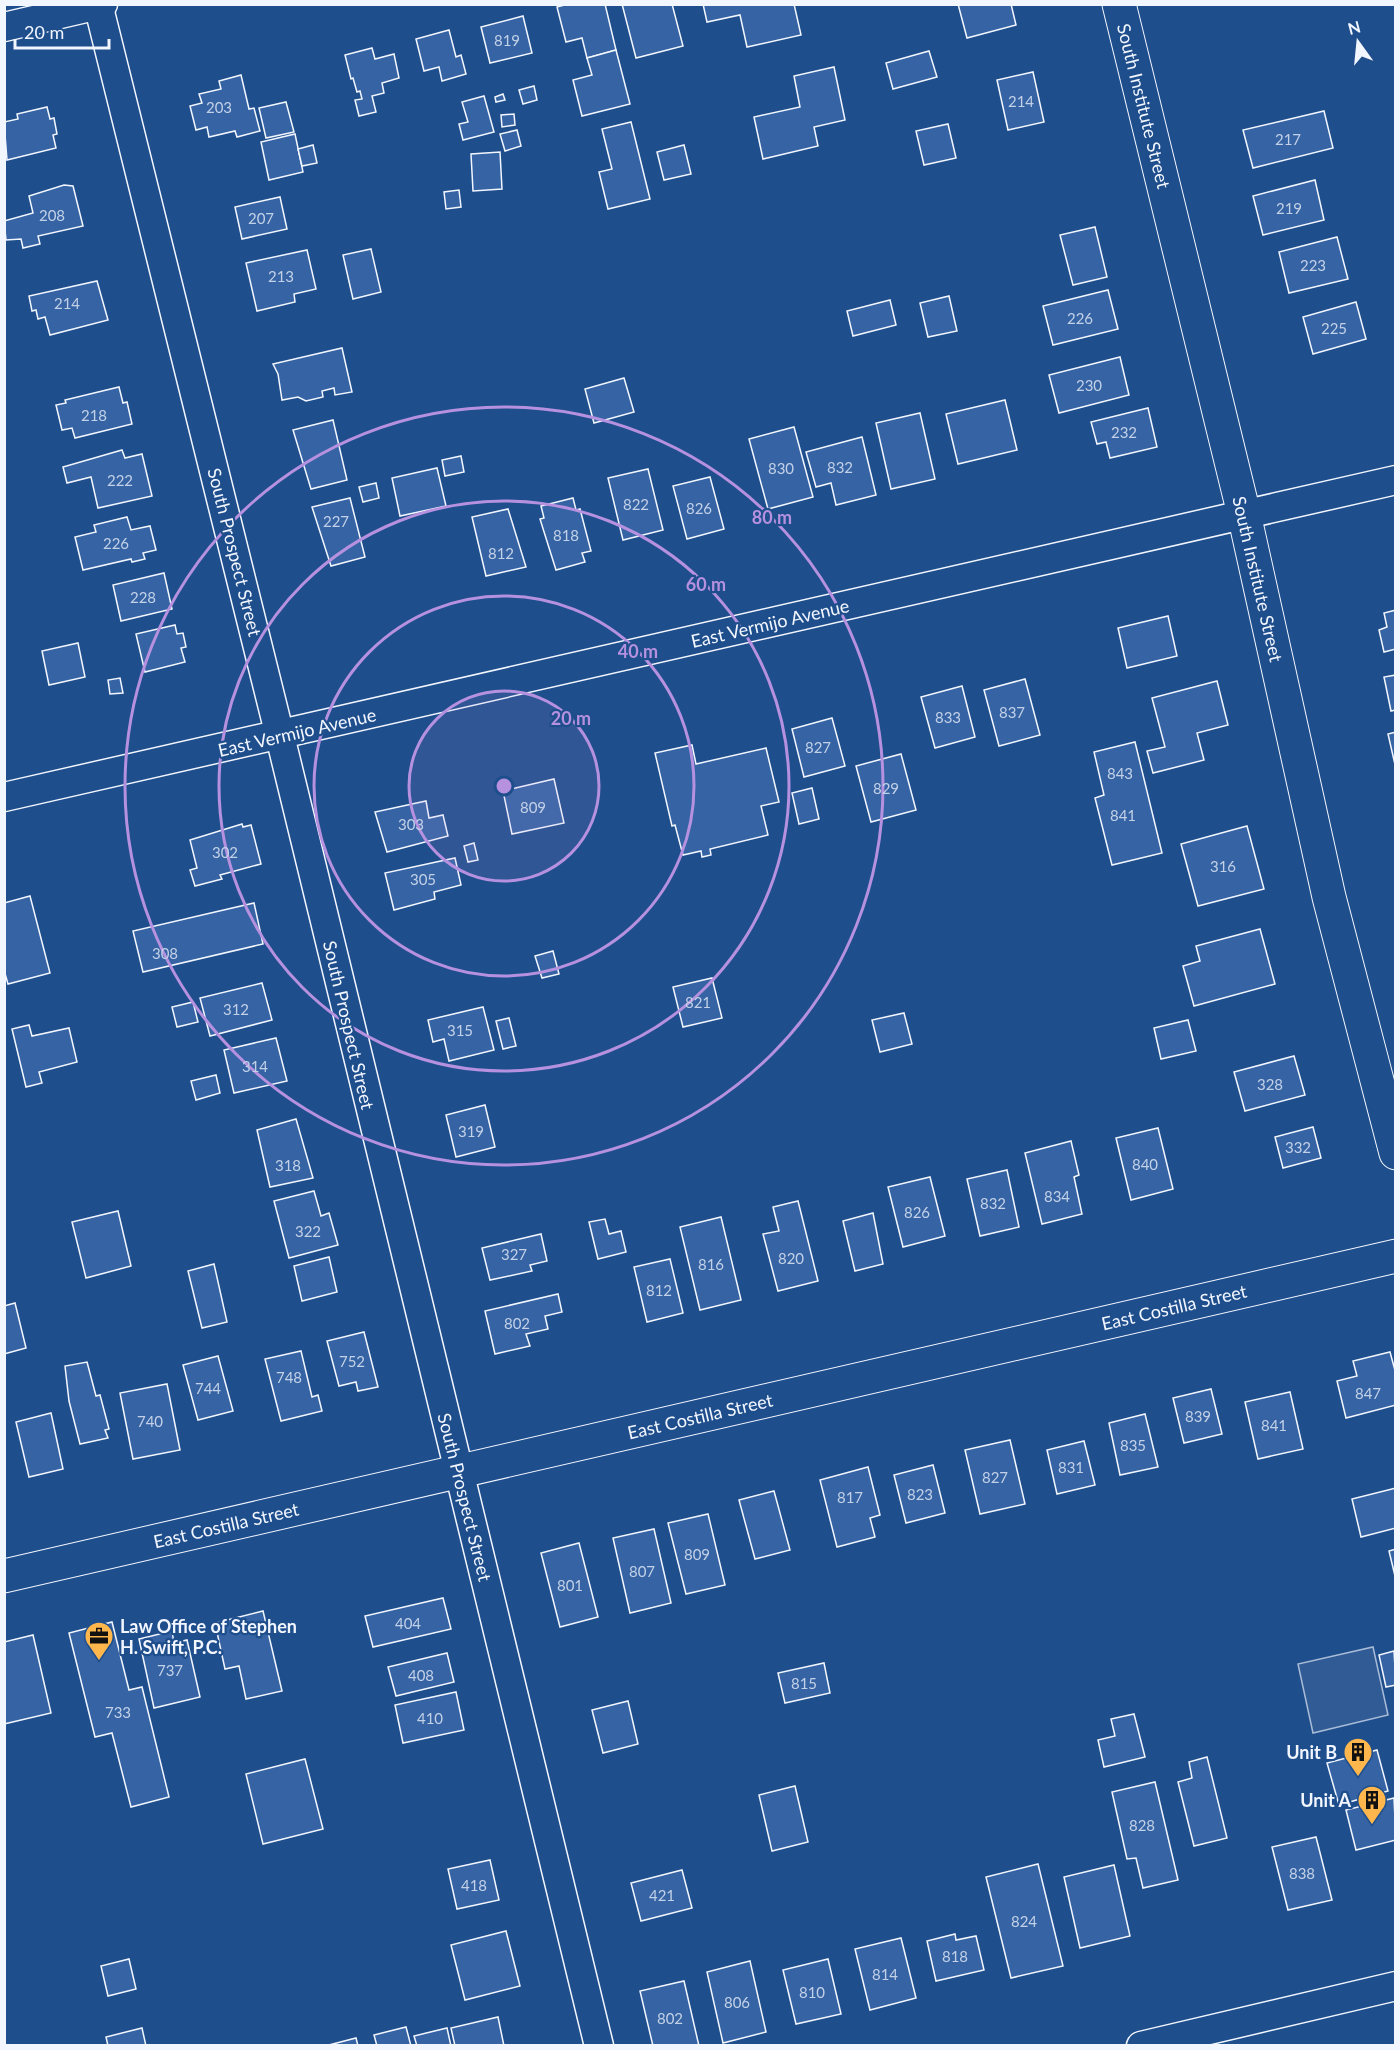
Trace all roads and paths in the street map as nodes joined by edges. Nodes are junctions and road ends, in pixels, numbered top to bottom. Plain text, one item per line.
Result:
1 (1119, 4) edge
2 (99, 5) edge
3 (4, 27) edge
4 (1395, 480) edge
5 (1244, 514) junction
6 (280, 735) junction
7 (4, 797) edge
8 (1395, 1154) edge
9 (1395, 1256) edge
10 (459, 1471) junction
11 (4, 1576) edge
12 (1395, 1986) edge
13 (599, 2046) edge
14 (1141, 2046) edge

1 - 5 street, South Institute Street
2 - 3 street
2 - 6 street, South Prospect Street
4 - 5 street, East Vermijo Avenue
5 - 6 street, East Vermijo Avenue
5 - 8 street, South Institute Street
6 - 7 street, East Vermijo Avenue
6 - 10 street, South Prospect Street
9 - 10 street, East Costilla Street
10 - 11 street, East Costilla Street
10 - 13 street, South Prospect Street
12 - 14 street

